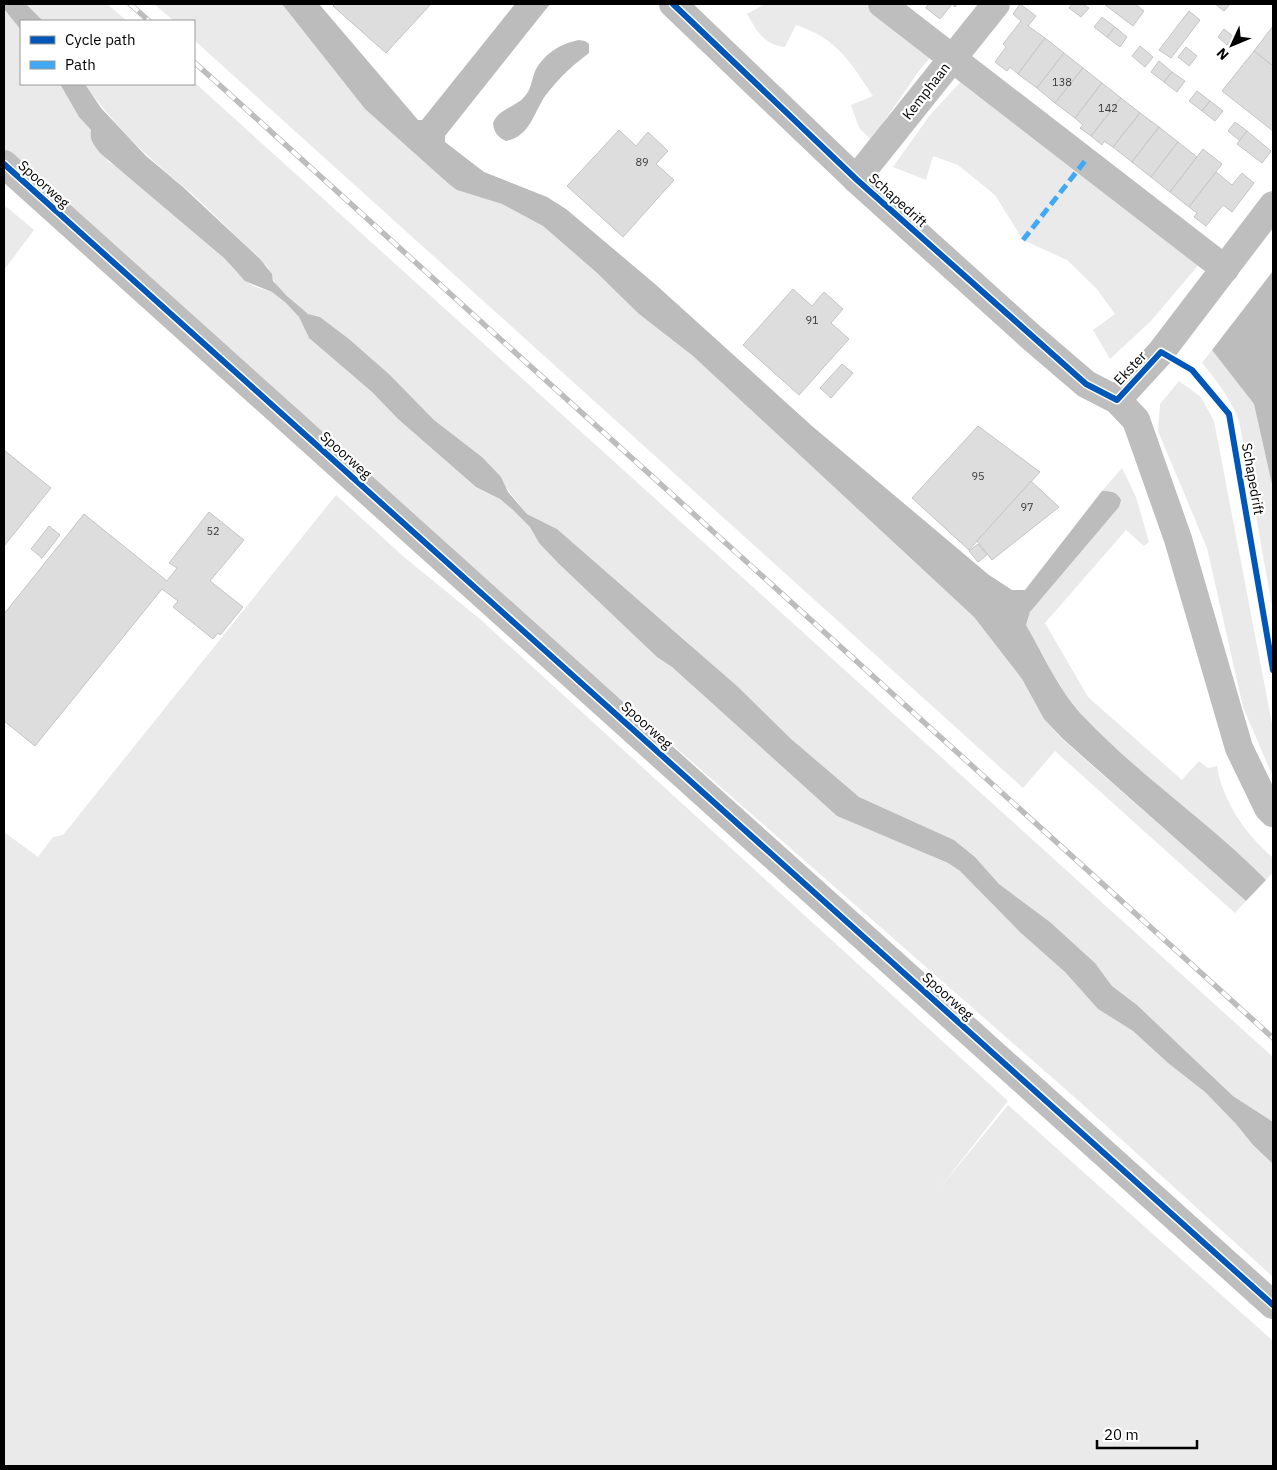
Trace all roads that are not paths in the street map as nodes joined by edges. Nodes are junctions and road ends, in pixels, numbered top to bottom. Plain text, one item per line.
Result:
1 (674, 4) edge
2 (882, 4) edge
3 (996, 4) edge
4 (952, 59) junction
5 (4, 164) edge
6 (856, 179) junction
7 (1273, 205) edge
8 (1225, 269) junction
9 (1117, 400) junction
10 (1273, 813) edge
11 (1273, 1305) edge

1 - 6 street, Schapedrift
2 - 4 street
3 - 4 street, Kemphaan
4 - 6 street, Kemphaan
4 - 8 street
5 - 11 street, Spoorweg
6 - 9 street, Schapedrift
7 - 8 street, Ekster
8 - 9 street, Ekster
9 - 10 street, Schapedrift

